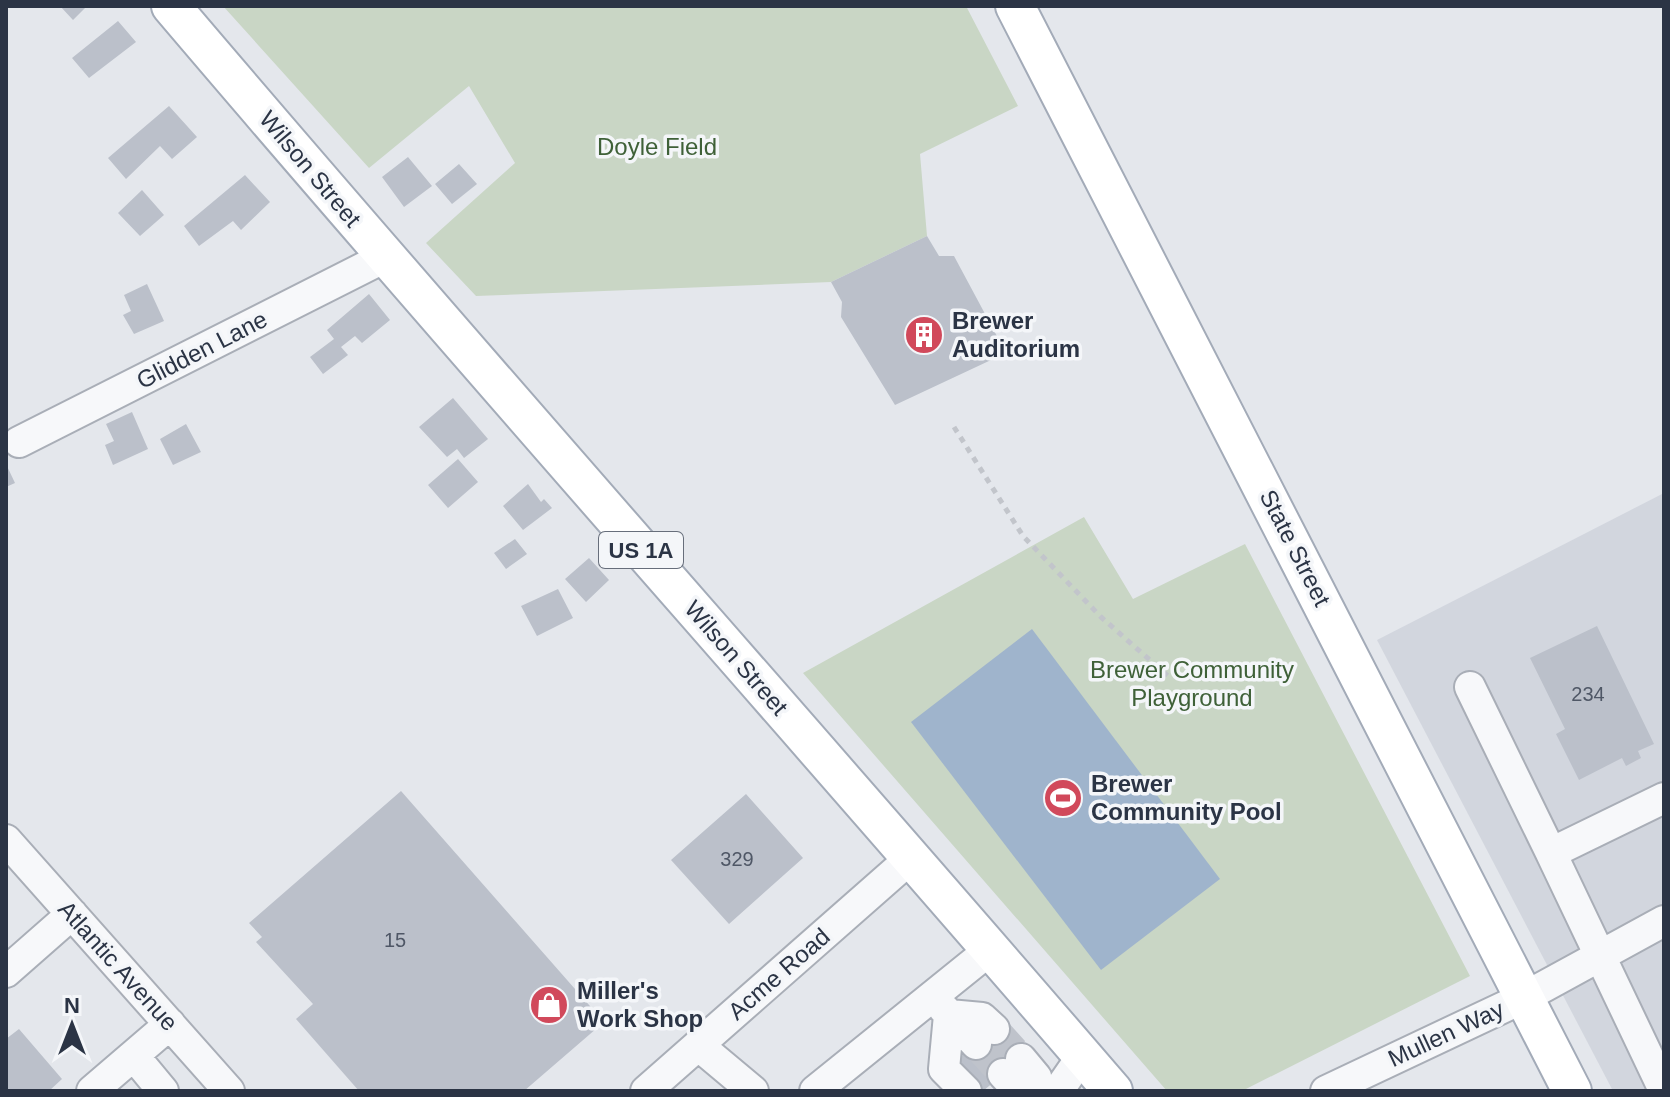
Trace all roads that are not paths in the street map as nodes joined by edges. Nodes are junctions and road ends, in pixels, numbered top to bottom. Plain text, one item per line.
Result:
1 (171, 6) edge
2 (1015, 6) edge
3 (385, 257) junction
4 (19, 442) dead end
5 (1470, 687) dead end
6 (1664, 798) edge
7 (1551, 853) junction
8 (11, 857) edge
9 (912, 857) junction
10 (72, 914) junction
11 (1664, 921) edge
12 (991, 949) junction
13 (1599, 955) junction
14 (6, 972) edge
15 (1523, 998) junction
16 (941, 1005) junction
17 (170, 1024) junction
18 (985, 1036) tunnel mouth
19 (698, 1045) junction
20 (1083, 1055) junction
21 (134, 1056) junction
22 (1014, 1075) tunnel mouth
23 (678, 1081) edge
24 (1664, 1090) edge
25 (92, 1091) edge
26 (163, 1091) edge
27 (229, 1091) edge
28 (646, 1091) edge
29 (753, 1091) edge
30 (815, 1091) edge
31 (966, 1091) edge
32 (1029, 1091) edge
33 (1058, 1091) edge
34 (1113, 1091) edge
35 (1326, 1091) edge
36 (1572, 1091) edge

1 - 3 main road, Wilson Street / US 1A
2 - 15 main road, State Street
3 - 4 street, Glidden Lane
3 - 9 main road, Wilson Street / US 1A
5 - 7 street
6 - 7 street
7 - 13 street
8 - 10 street, Atlantic Avenue
9 - 12 main road, Wilson Street / US 1A
9 - 19 street, Acme Road
10 - 14 street
10 - 17 street, Atlantic Avenue
11 - 13 street, Mullen Way
12 - 16 street
12 - 20 main road, Wilson Street / US 1A
13 - 15 street, Mullen Way
13 - 24 street
15 - 35 street, Mullen Way
15 - 36 main road, State Street
16 - 18 street
16 - 30 street
16 - 31 street
17 - 21 street
17 - 27 street, Atlantic Avenue
19 - 23 street, Acme Road
19 - 29 street
20 - 33 street
20 - 34 main road, Wilson Street / US 1A
21 - 25 street
21 - 26 street
22 - 32 street
23 - 28 street, Acme Road

